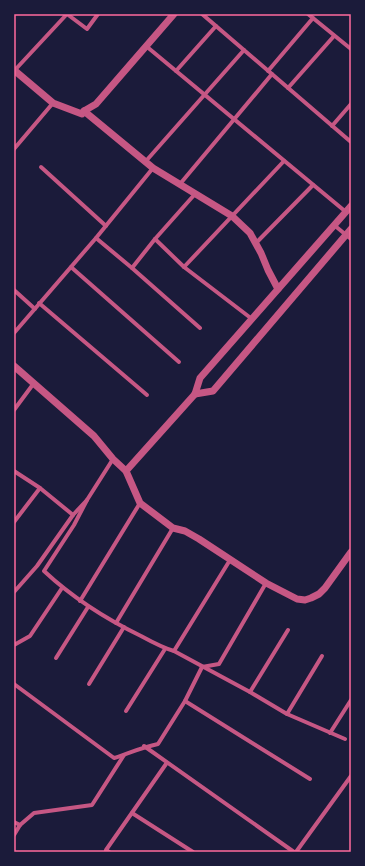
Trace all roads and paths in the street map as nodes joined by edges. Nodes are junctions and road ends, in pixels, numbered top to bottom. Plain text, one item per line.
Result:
1 (67, 14) edge
2 (98, 14) edge
3 (174, 14) edge
4 (202, 14) edge
5 (308, 14) edge
6 (313, 18) junction
7 (216, 26) junction
8 (334, 36) junction
9 (146, 46) junction
10 (351, 49) edge
11 (244, 50) junction
12 (14, 71) edge
13 (176, 71) junction
14 (268, 71) junction
15 (272, 74) junction
16 (288, 88) junction
17 (204, 95) junction
18 (53, 103) junction
19 (351, 104) edge
20 (84, 111) junction
21 (234, 120) junction
22 (332, 126) junction
23 (351, 142) edge
24 (14, 149) edge
25 (146, 161) junction
26 (284, 161) junction
27 (41, 167) dead end
28 (153, 168) junction
29 (180, 184) junction
30 (313, 186) junction
31 (195, 194) junction
32 (351, 206) edge
33 (346, 212) junction
34 (232, 216) junction
35 (334, 225) junction
36 (106, 226) junction
37 (351, 229) edge
38 (348, 237) edge
39 (96, 238) junction
40 (155, 239) junction
41 (256, 243) junction
42 (71, 267) junction
43 (184, 267) junction
44 (132, 268) junction
45 (14, 290) edge
46 (278, 290) junction
47 (39, 304) junction
48 (35, 309) junction
49 (252, 319) junction
50 (200, 328) dead end
51 (14, 333) edge
52 (179, 362) dead end
53 (14, 366) edge
54 (34, 383) junction
55 (195, 394) junction
56 (147, 395) dead end
57 (14, 410) edge
58 (113, 459) junction
59 (14, 471) edge
60 (126, 471) junction
61 (40, 488) junction
62 (87, 500) junction
63 (140, 503) junction
64 (72, 515) junction
65 (14, 522) edge
66 (174, 528) junction
67 (351, 552) edge
68 (230, 560) junction
69 (37, 566) junction
70 (44, 571) junction
71 (266, 582) junction
72 (62, 588) junction
73 (14, 592) edge
74 (80, 601) junction
75 (88, 607) junction
76 (116, 623) junction
77 (124, 627) junction
78 (288, 630) dead end
79 (14, 644) edge
80 (165, 649) junction
81 (174, 652) junction
82 (322, 656) dead end
83 (56, 658) dead end
84 (202, 667) junction
85 (14, 684) edge
86 (89, 684) dead end
87 (250, 692) junction
88 (351, 700) edge
89 (185, 701) junction
90 (126, 711) dead end
91 (287, 714) junction
92 (330, 733) junction
93 (345, 739) dead end
94 (144, 746) junction
95 (124, 754) junction
96 (166, 764) junction
97 (351, 776) edge
98 (310, 779) dead end
99 (132, 813) junction
100 (14, 822) edge
101 (20, 825) junction
102 (14, 835) edge
103 (107, 851) edge
104 (193, 852) edge
105 (295, 852) edge

1 - 2 street
1 - 12 street
3 - 9 street
4 - 7 street
5 - 6 street
6 - 8 street
6 - 14 street
7 - 11 street
7 - 13 street
8 - 10 street
8 - 16 street
9 - 13 street
9 - 20 street
11 - 14 street
11 - 17 street
12 - 18 street
13 - 17 street
14 - 15 street
15 - 16 street
15 - 21 street
16 - 22 street
17 - 21 street
17 - 25 street
18 - 20 street
18 - 24 street
19 - 22 street
20 - 25 street
21 - 26 street
21 - 29 street
22 - 23 street
25 - 28 street
26 - 30 street
26 - 34 street
27 - 36 street
28 - 29 street
28 - 36 street
29 - 31 street
30 - 33 street
30 - 41 street
31 - 34 street
31 - 40 street
32 - 33 street
33 - 35 street
34 - 41 street
34 - 43 street
35 - 38 street
35 - 46 street
36 - 39 street
37 - 38 street
38 - 55 street
39 - 42 street
39 - 44 street
40 - 43 street
40 - 44 street
41 - 46 street
42 - 47 street
42 - 52 street
43 - 49 street
44 - 50 street
45 - 48 street
46 - 49 street
47 - 48 street
47 - 56 street
48 - 51 street
49 - 55 street
53 - 54 street
54 - 57 street
54 - 58 street
55 - 60 street
58 - 60 street
58 - 62 street
59 - 61 street
60 - 63 street
61 - 64 street
61 - 65 street
62 - 64 street
62 - 70 street
63 - 66 street
63 - 74 street
64 - 69 street
66 - 68 street
66 - 76 street
67 - 71 street
68 - 71 street
68 - 81 street
69 - 70 street
69 - 73 street
70 - 72 street
71 - 84 street
72 - 74 street
72 - 79 street
74 - 75 street
75 - 76 street
75 - 83 street
76 - 77 street
77 - 80 street
77 - 86 street
78 - 87 street
80 - 81 street
80 - 90 street
81 - 84 street
82 - 91 street
84 - 87 street
84 - 89 street
85 - 95 street
87 - 91 street
88 - 92 street
89 - 94 street
89 - 98 street
91 - 92 street
92 - 93 street
94 - 95 street
94 - 96 street
95 - 101 street
96 - 99 street
96 - 105 street
97 - 105 street
99 - 103 street
99 - 104 street
100 - 101 street
101 - 102 street

